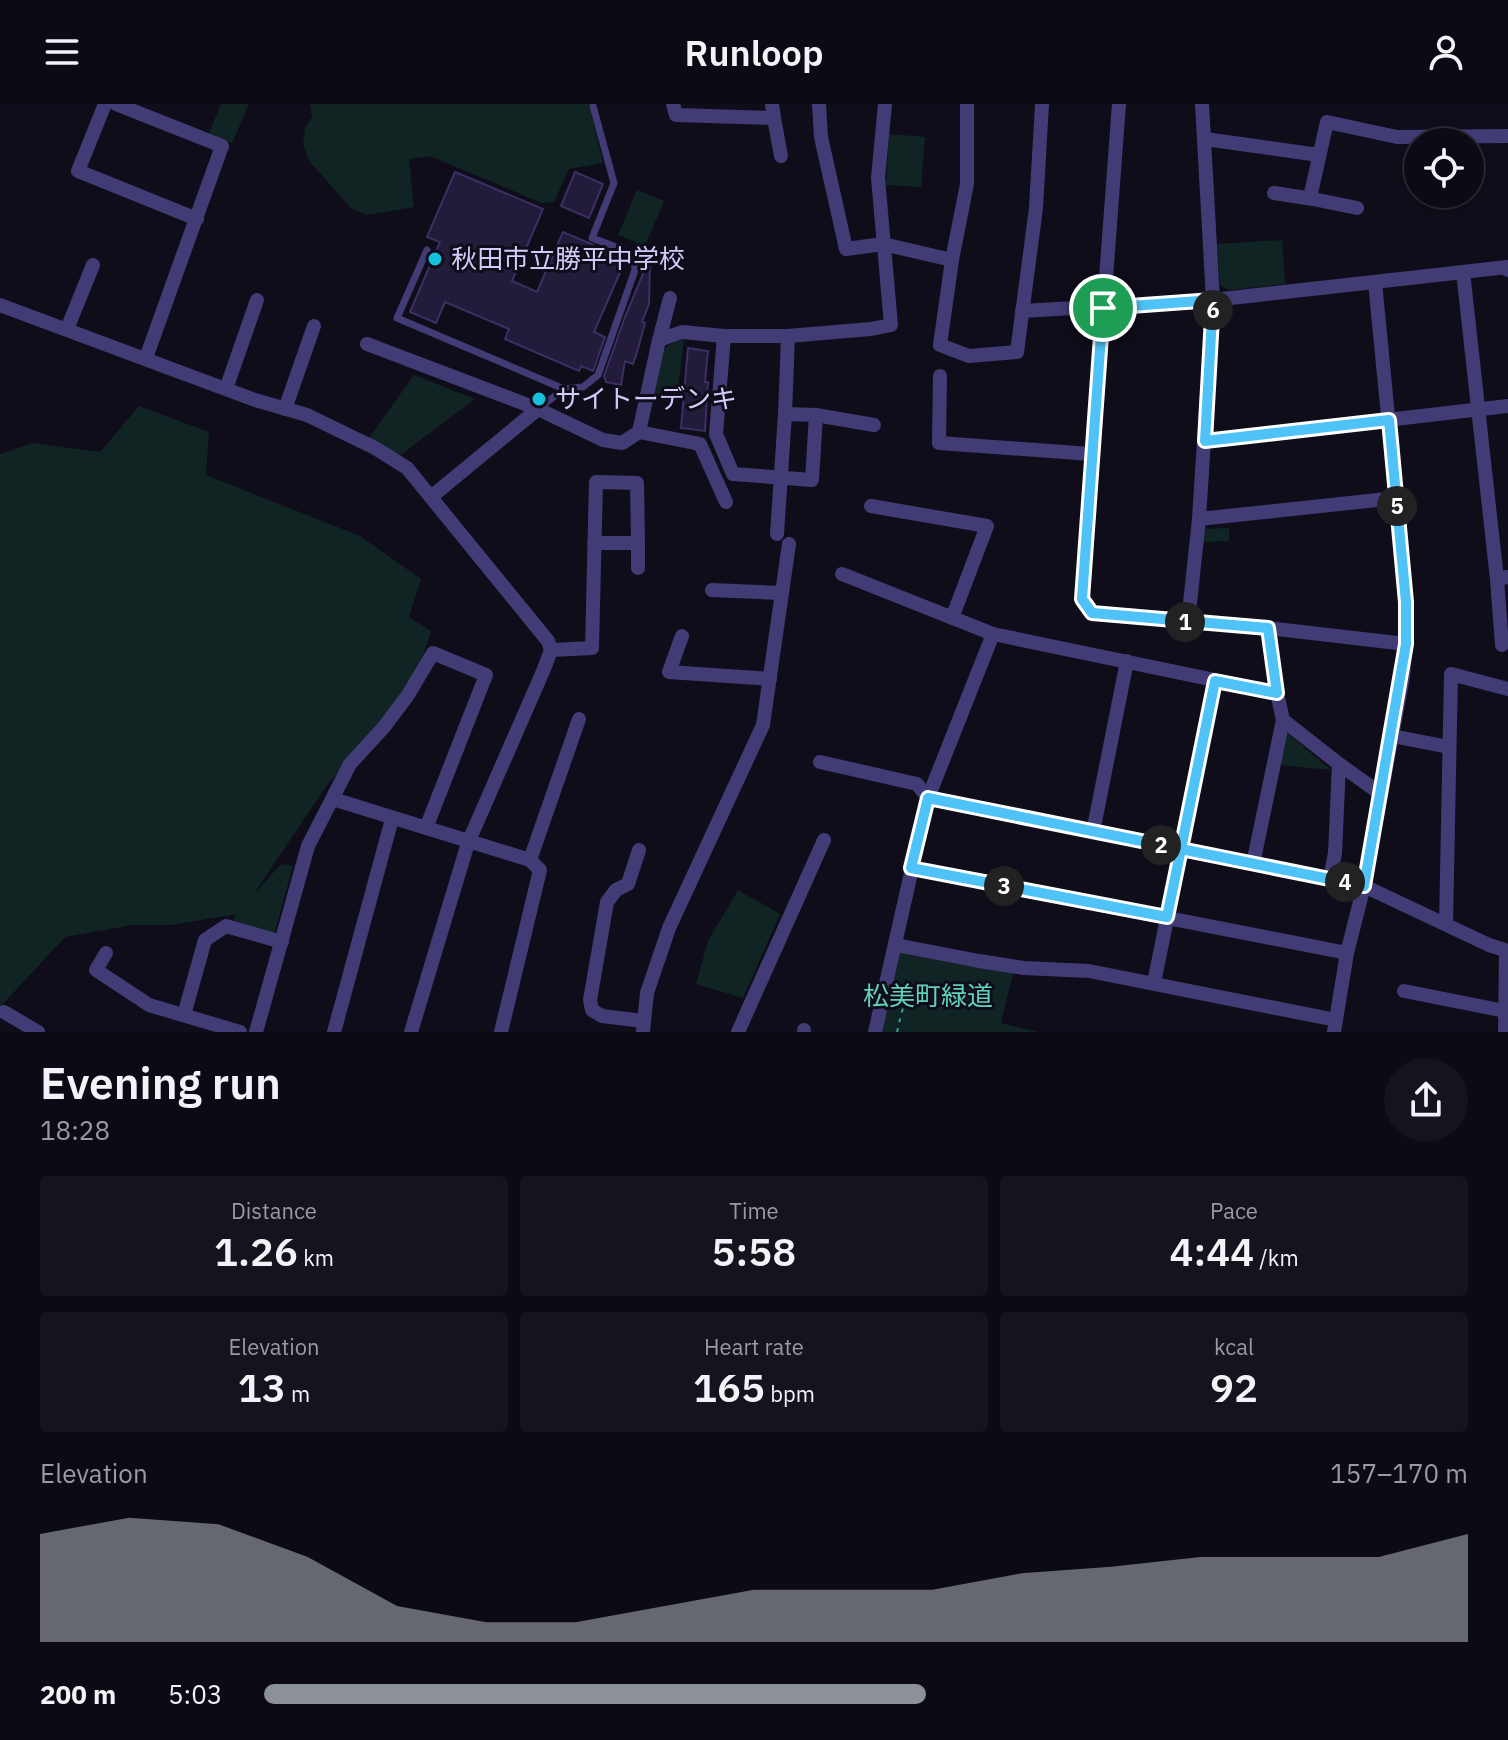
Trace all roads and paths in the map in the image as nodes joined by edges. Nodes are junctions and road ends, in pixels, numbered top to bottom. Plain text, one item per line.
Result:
1 (105, 104) edge
2 (116, 104) edge
3 (673, 104) edge
4 (819, 104) edge
5 (885, 104) edge
6 (967, 104) edge
7 (1042, 104) edge
8 (1119, 104) edge
9 (1202, 104) edge
10 (593, 106) dead end
11 (773, 111) edge
12 (1508, 136) edge
13 (1484, 137) edge
14 (1404, 138) edge
15 (1205, 139) junction
16 (1319, 155) junction
17 (781, 156) dead end
18 (1274, 193) dead end
19 (1313, 199) junction
20 (1357, 208) dead end
21 (197, 219) junction
22 (883, 244) junction
23 (427, 250) dead end
24 (952, 260) junction
25 (93, 265) dead end
26 (1508, 270) edge
27 (1463, 272) junction
28 (1375, 282) junction
29 (670, 298) dead end
30 (257, 300) dead end
31 (1213, 300) junction
32 (0, 305) edge
33 (1103, 308) junction
34 (1022, 311) junction
35 (314, 326) dead end
36 (67, 329) junction
37 (724, 336) junction
38 (788, 336) junction
39 (659, 340) junction
40 (367, 344) dead end
41 (146, 358) junction
42 (940, 376) dead end
43 (226, 389) junction
44 (564, 389) junction
45 (1508, 406) edge
46 (285, 409) junction
47 (538, 409) junction
48 (1477, 410) junction
49 (785, 414) junction
50 (816, 415) junction
51 (1389, 420) junction
52 (874, 425) dead end
53 (639, 432) junction
54 (1205, 441) junction
55 (1091, 454) junction
56 (781, 478) junction
57 (431, 497) junction
58 (1396, 498) junction
59 (726, 502) dead end
60 (871, 506) dead end
61 (1199, 519) junction
62 (594, 543) junction
63 (638, 543) junction
64 (638, 568) dead end
65 (842, 574) dead end
66 (1502, 578) edge
67 (712, 590) dead end
68 (782, 593) junction
69 (952, 618) junction
70 (1188, 622) junction
71 (1268, 628) junction
72 (993, 634) junction
73 (682, 636) dead end
74 (1406, 644) junction
75 (1502, 645) dead end
76 (551, 650) junction
77 (1127, 661) junction
78 (770, 679) junction
79 (1215, 681) junction
80 (1508, 689) edge
81 (1277, 693) junction
82 (579, 719) dead end
83 (1283, 720) junction
84 (1392, 736) junction
85 (1449, 747) junction
86 (820, 762) dead end
87 (1339, 764) junction
88 (1381, 794) junction
89 (928, 798) junction
90 (333, 799) junction
91 (392, 819) junction
92 (426, 828) junction
93 (1093, 832) junction
94 (824, 840) dead end
95 (468, 843) junction
96 (1181, 849) junction
97 (639, 850) dead end
98 (530, 860) junction
99 (1253, 864) junction
100 (911, 868) junction
101 (1330, 878) junction
102 (1364, 886) junction
103 (1167, 917) junction
104 (1446, 924) junction
105 (282, 942) junction
106 (896, 945) junction
107 (1507, 951) edge
108 (106, 953) dead end
109 (1347, 953) junction
110 (1154, 983) junction
111 (988, 991) dead end
112 (1404, 991) dead end
113 (1505, 1011) junction
114 (4, 1012) dead end
115 (184, 1015) junction
116 (643, 1026) edge
117 (1335, 1026) edge
118 (38, 1032) edge
119 (240, 1032) edge
120 (256, 1032) edge
121 (334, 1032) edge
122 (411, 1032) edge
123 (501, 1032) edge
124 (738, 1032) edge
125 (875, 1032) edge
126 (897, 1032) edge
127 (1505, 1032) edge

1 - 21 street
2 - 21 street
3 - 11 street
4 - 22 street
5 - 22 street
6 - 24 street
7 - 34 street
8 - 33 street
9 - 15 street
10 - 44 lane
11 - 17 street
12 - 13 street
14 - 16 street
15 - 16 street
15 - 31 street
16 - 19 street
18 - 19 street
19 - 20 street
21 - 41 street
22 - 24 street
22 - 38 street
23 - 44 lane
24 - 34 street
25 - 36 street
26 - 27 street
27 - 28 street
27 - 48 street
28 - 31 street
28 - 51 street
29 - 39 street
30 - 43 street
31 - 33 street
31 - 54 street
32 - 36 street
33 - 34 street
33 - 55 street
35 - 46 street
36 - 41 street
37 - 38 street
37 - 39 street
37 - 56 street
38 - 49 street
39 - 53 street
40 - 47 street
41 - 43 street
42 - 55 street
43 - 46 street
44 - 47 lane
45 - 48 street
46 - 57 street
47 - 53 street
47 - 57 street
48 - 51 street
48 - 66 street
49 - 50 street
49 - 56 street
50 - 52 street
50 - 56 street
51 - 54 street
51 - 58 street
53 - 59 street
54 - 61 street
55 - 70 street
56 - 68 street
57 - 76 street
58 - 61 street
58 - 74 street
60 - 69 street
61 - 70 street
62 - 63 street
62 - 63 street
62 - 76 street
63 - 64 street
65 - 69 street
66 - 75 street
67 - 68 street
68 - 78 street
69 - 72 street
70 - 71 street
71 - 74 street
71 - 81 street
72 - 77 street
72 - 89 street
73 - 78 street
74 - 84 street
76 - 95 street
77 - 79 street
77 - 93 street
78 - 116 street
79 - 81 street
79 - 96 street
80 - 85 street
81 - 83 street
82 - 98 street
83 - 87 street
83 - 99 street
84 - 85 street
84 - 88 street
85 - 104 street
86 - 89 street
87 - 88 street
87 - 101 street
88 - 102 street
89 - 93 street
89 - 100 street
90 - 91 street
90 - 92 street
90 - 105 street
91 - 92 street
91 - 121 street
92 - 95 street
93 - 96 street
94 - 124 street
95 - 98 street
95 - 122 street
96 - 99 street
96 - 103 street
97 - 116 street
98 - 123 street
99 - 101 street
100 - 103 street
100 - 106 street
101 - 102 street
102 - 104 street
102 - 109 street
103 - 109 street
103 - 110 street
104 - 107 street
105 - 115 street
105 - 120 street
106 - 110 street
106 - 125 street
107 - 113 street
108 - 115 street
109 - 117 street
110 - 117 street
111 - 126 path
112 - 113 street
113 - 127 street
114 - 118 street
115 - 119 street

